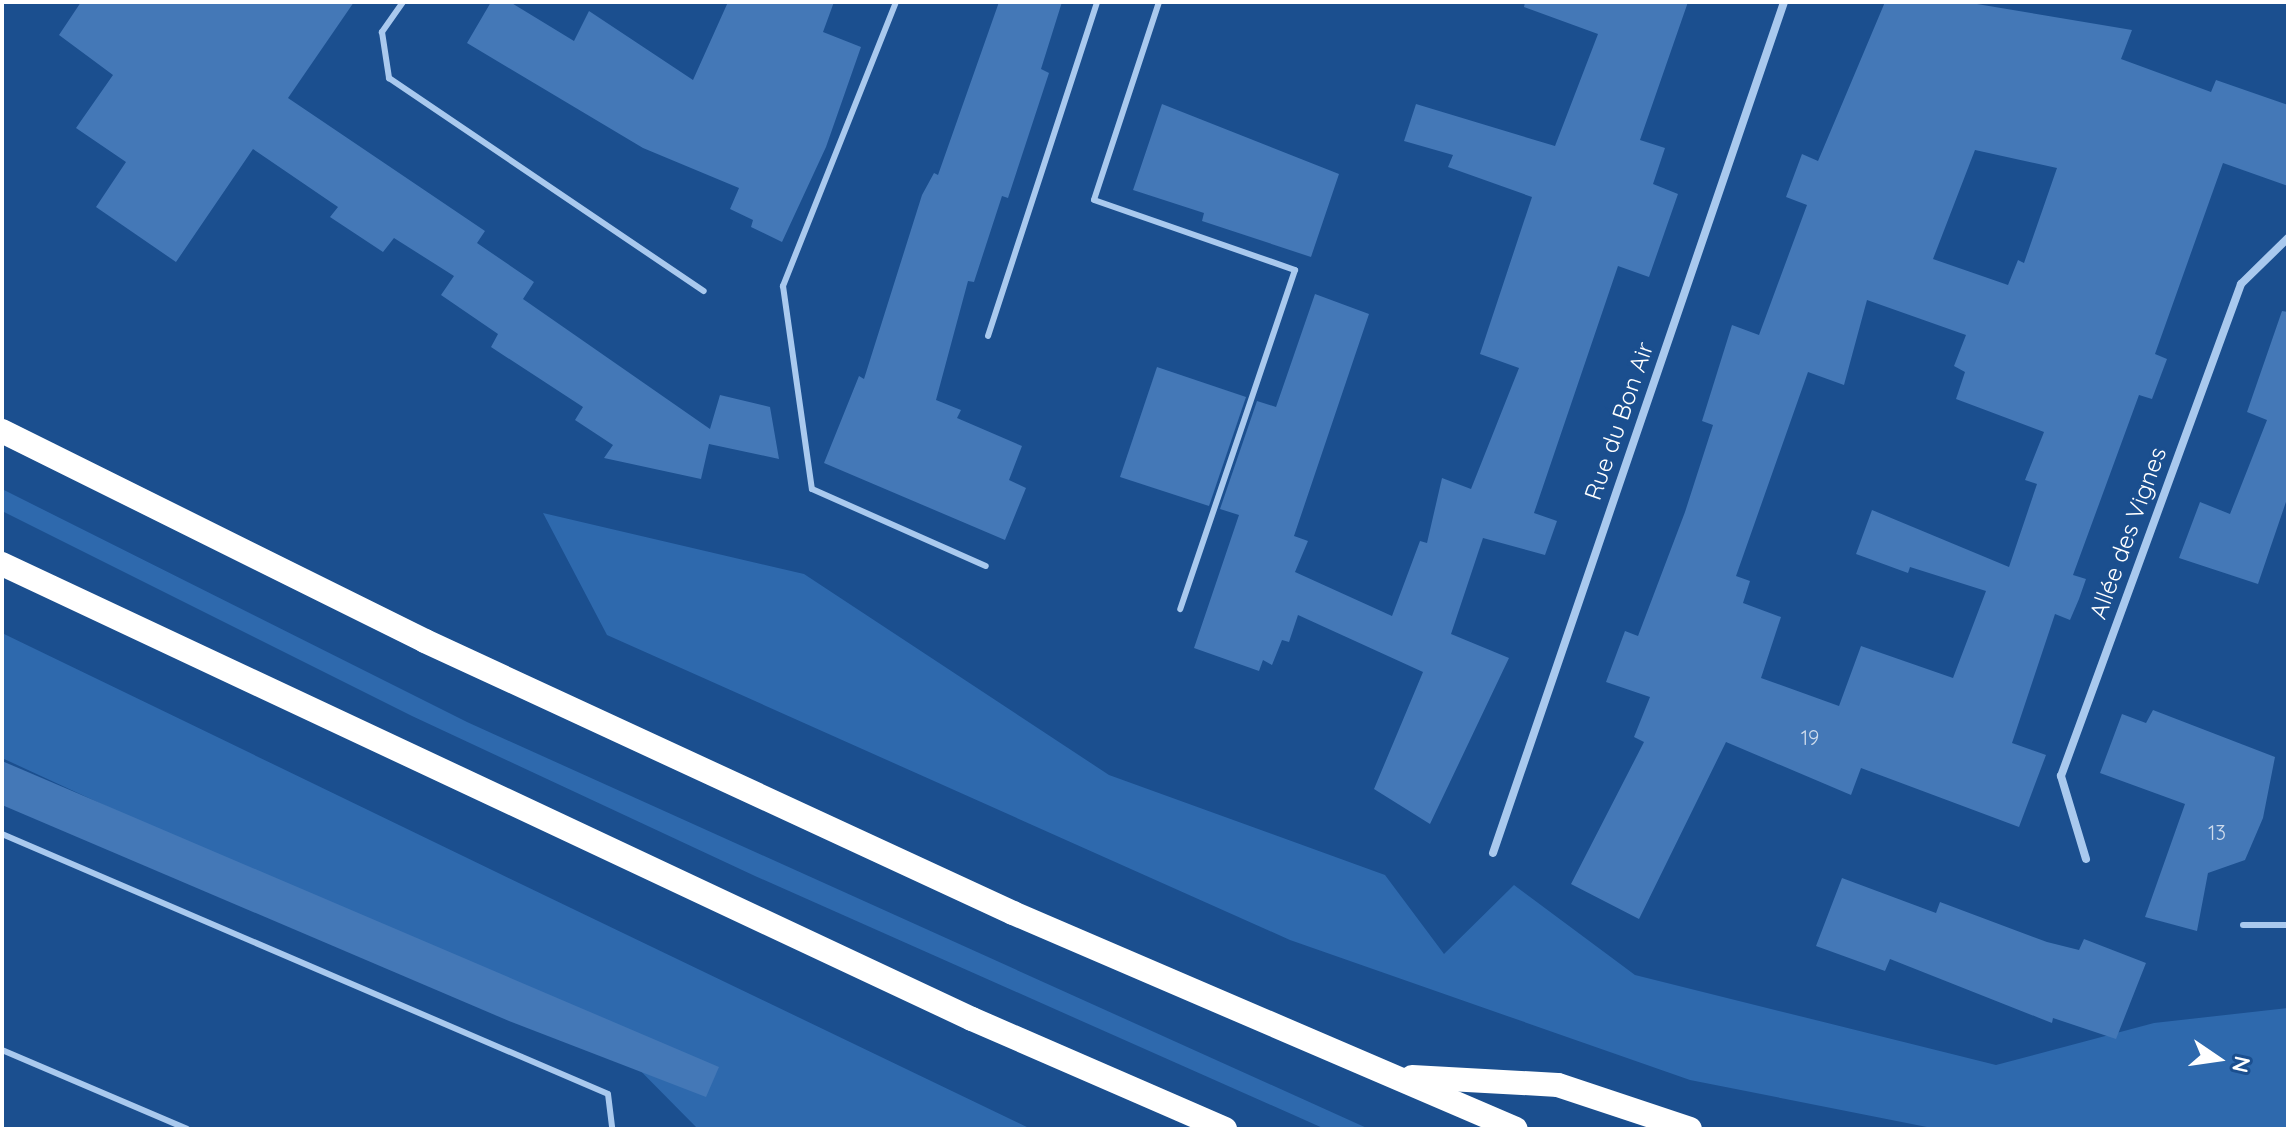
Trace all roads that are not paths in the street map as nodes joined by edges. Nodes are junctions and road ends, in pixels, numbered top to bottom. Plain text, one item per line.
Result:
1 (403, 2) edge
2 (896, 2) edge
3 (1097, 2) edge
4 (1159, 2) edge
5 (1784, 2) edge
6 (2288, 238) edge
7 (704, 291) dead end
8 (988, 336) dead end
9 (2, 431) edge
10 (2, 564) edge
11 (986, 566) dead end
12 (1180, 609) dead end
13 (2, 834) edge
14 (1493, 853) dead end
15 (2086, 859) dead end
16 (2243, 925) dead end
17 (2288, 925) edge
18 (2, 1050) edge
19 (1397, 1077) junction
20 (187, 1129) edge
21 (612, 1129) edge
22 (1225, 1129) edge
23 (1516, 1129) edge
24 (1690, 1129) edge

1 - 7 lane
2 - 11 lane
3 - 8 lane
4 - 12 lane
5 - 14 street, Rue du Bon Air
6 - 15 street, Allée des Vignes
9 - 19 highway
10 - 22 highway
13 - 21 lane
16 - 17 lane
18 - 20 lane
19 - 23 highway
19 - 24 highway

